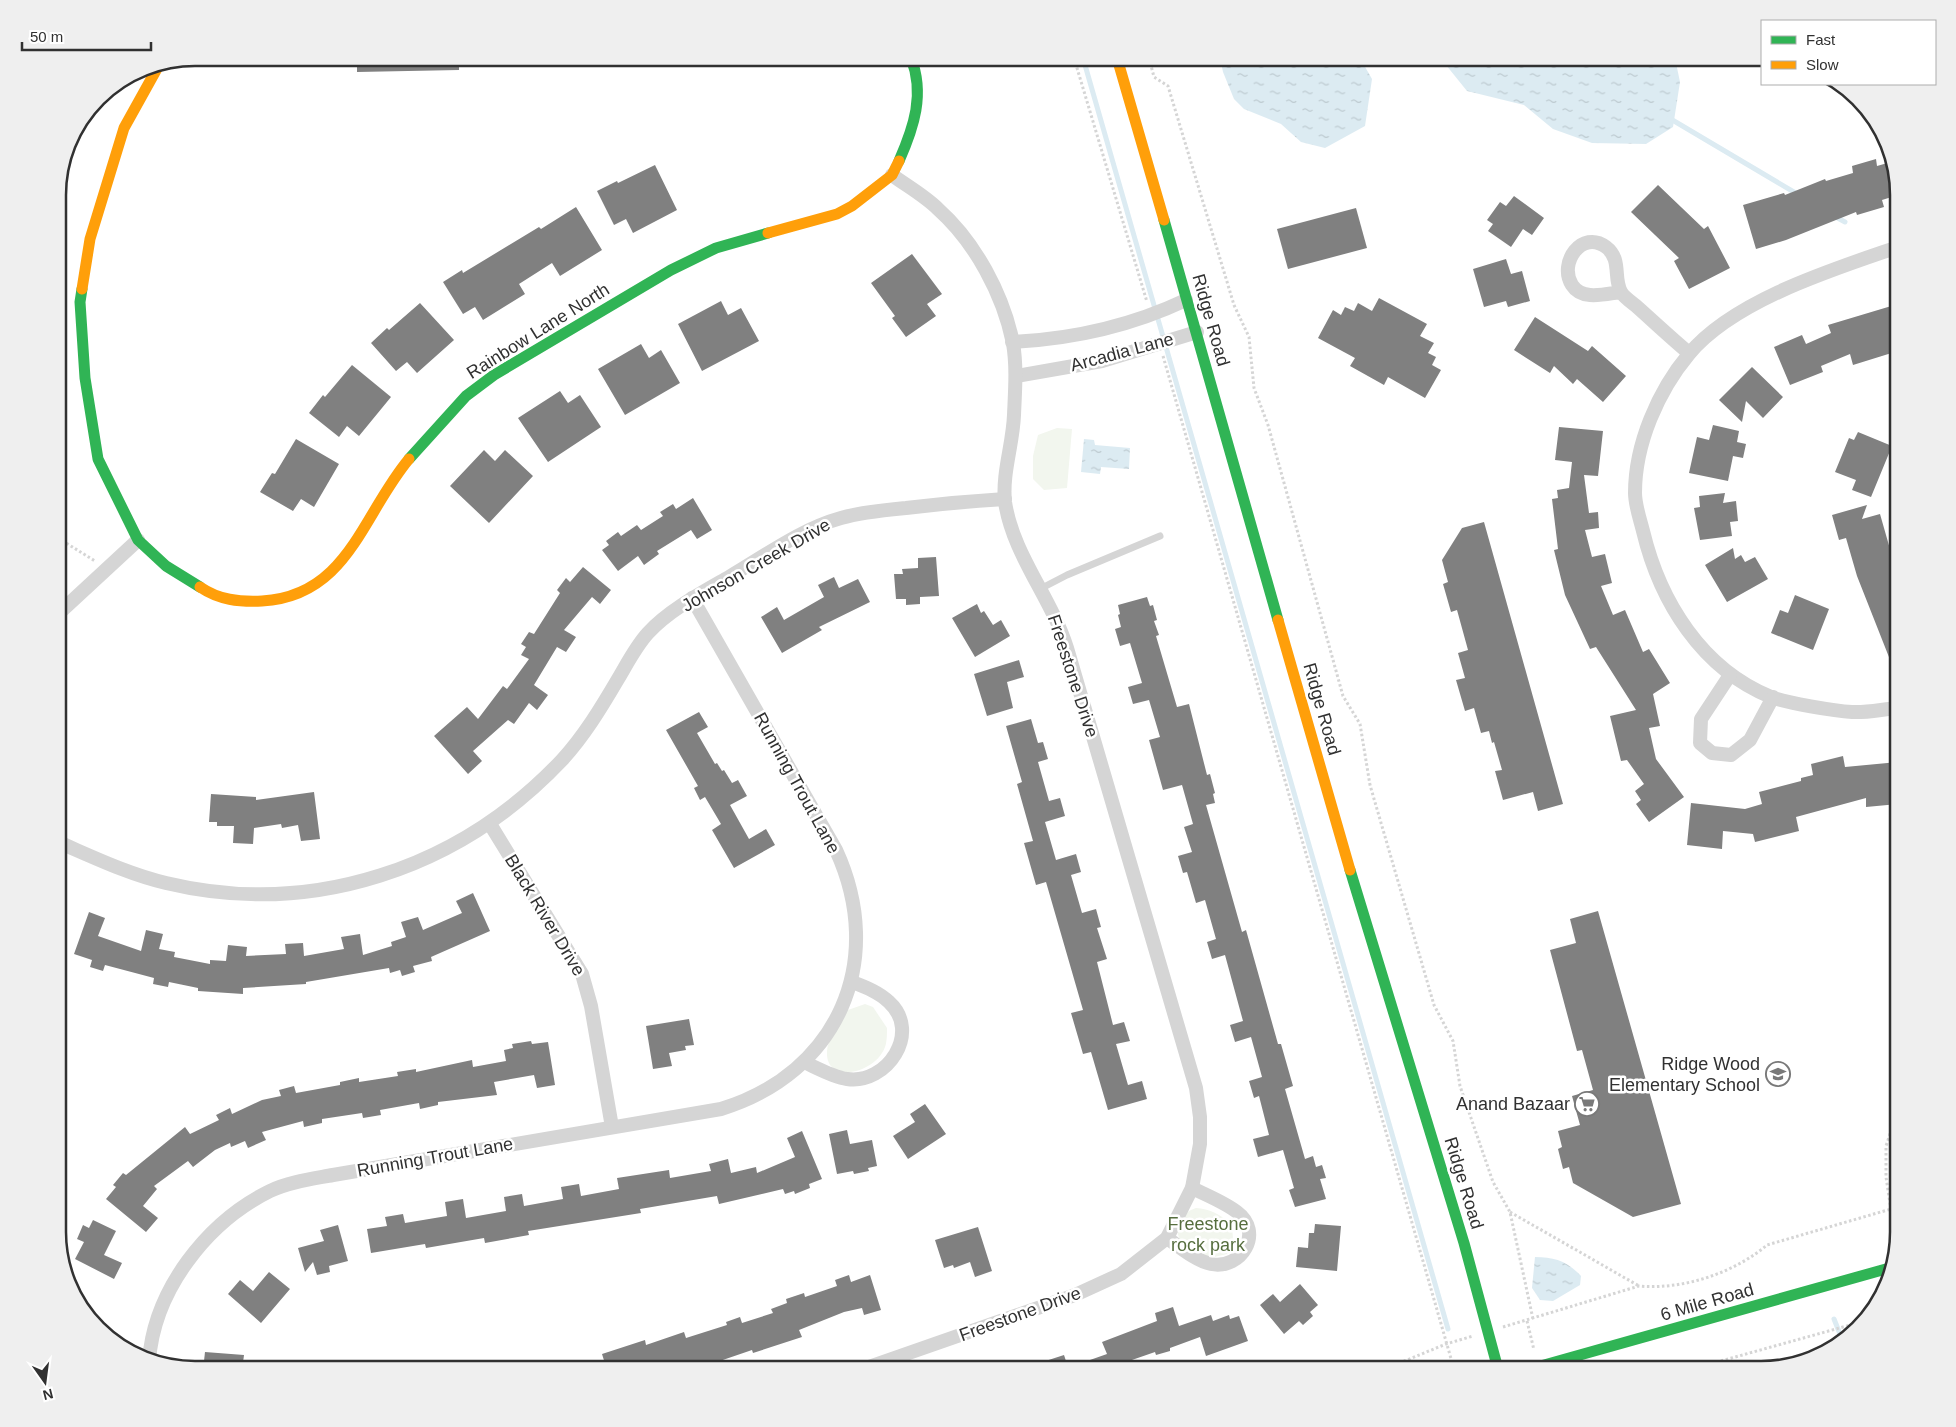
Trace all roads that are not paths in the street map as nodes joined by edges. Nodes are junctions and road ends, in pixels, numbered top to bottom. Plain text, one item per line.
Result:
1 (914, 66) edge
2 (1119, 66) edge
3 (154, 73) edge
4 (892, 175) junction
5 (1890, 249) edge
6 (1621, 292) junction
7 (1186, 300) junction
8 (1197, 332) junction
9 (1012, 342) junction
10 (1689, 353) junction
11 (1016, 376) junction
12 (1005, 499) junction
13 (1160, 536) dead end
14 (138, 540) junction
15 (1040, 589) junction
16 (692, 598) junction
17 (67, 606) edge
18 (1730, 674) junction
19 (1772, 697) junction
20 (1890, 709) edge
21 (490, 824) junction
22 (67, 846) edge
23 (852, 982) junction
24 (804, 1062) junction
25 (612, 1126) junction
26 (1192, 1188) junction
27 (1167, 1238) junction
28 (1884, 1270) edge
29 (151, 1353) edge
30 (888, 1361) edge
31 (1496, 1361) edge
32 (1559, 1361) edge

1 - 4 street
2 - 7 street, Ridge Road
3 - 14 street
4 - 9 street, Freestone Drive
4 - 14 street, Rainbow Lane North
5 - 10 street
6 - 6 street
6 - 10 street
7 - 8 street, Ridge Road
7 - 9 street, Arcadia Lane
8 - 11 street, Arcadia Lane
8 - 31 street, Ridge Road
9 - 11 street, Freestone Drive
10 - 18 street
11 - 12 street, Freestone Drive
12 - 15 street, Freestone Drive
12 - 16 street, Johnson Creek Drive
13 - 15 lane
14 - 17 street
15 - 26 street, Freestone Drive
16 - 21 street, Johnson Creek Drive
16 - 23 street, Running Trout Lane
18 - 19 street
18 - 19 street
19 - 20 street
21 - 22 street, Johnson Creek Drive
21 - 25 street, Black River Drive
23 - 24 street, Running Trout Lane
23 - 24 street
24 - 25 street, Running Trout Lane
25 - 29 street, Running Trout Lane
26 - 27 street, Freestone Drive
26 - 27 street
27 - 30 street, Freestone Drive
28 - 32 street, 6 Mile Road

